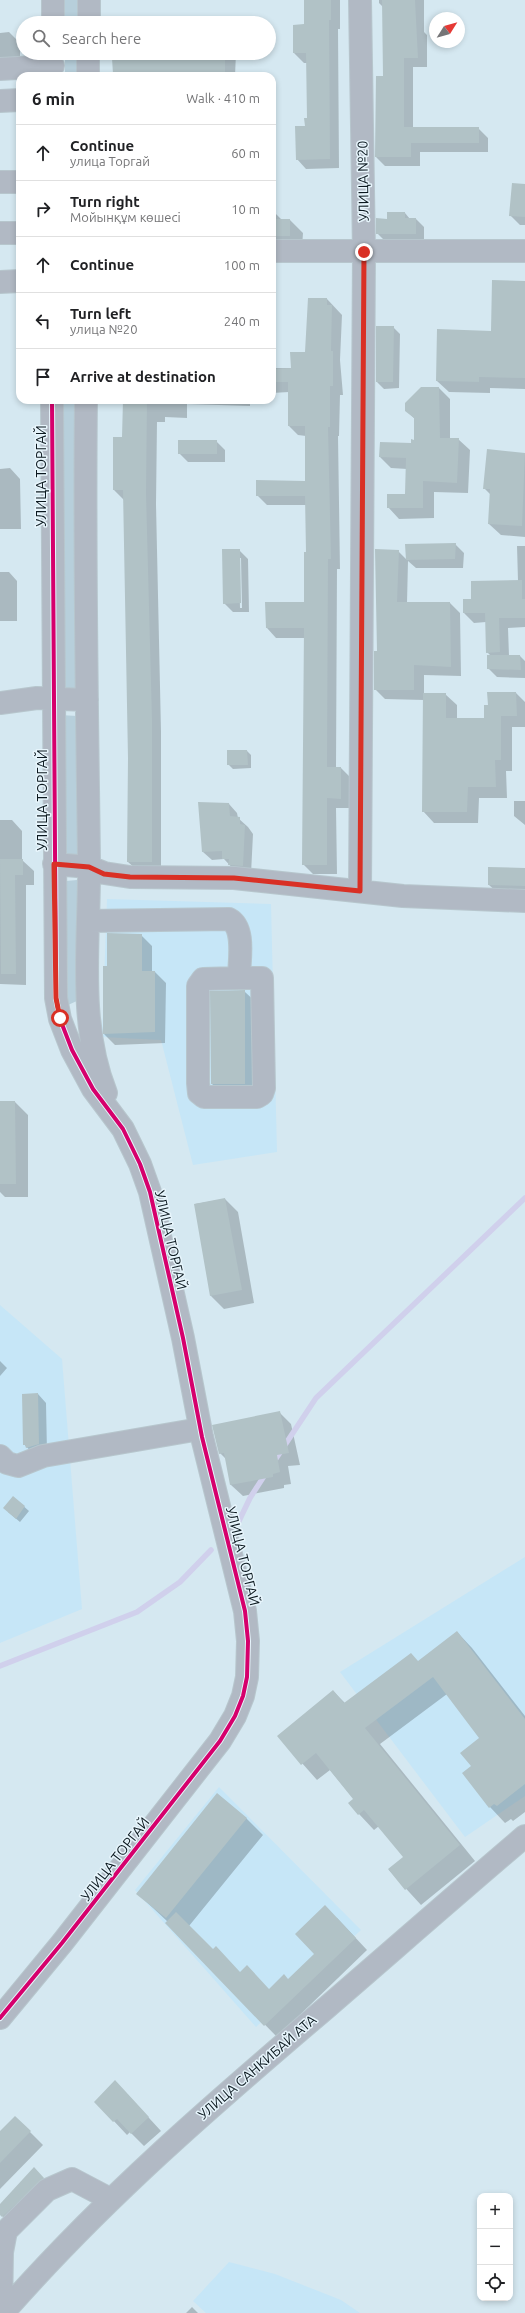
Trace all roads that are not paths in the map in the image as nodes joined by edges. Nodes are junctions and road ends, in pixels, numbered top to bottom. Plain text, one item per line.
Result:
1 (53, 0) edge
2 (89, 0) edge
3 (360, 0) edge
4 (53, 16) edge
5 (89, 16) edge
6 (88, 60) edge
7 (53, 65) edge
8 (0, 69) edge
9 (88, 72) edge
10 (16, 100) edge
11 (0, 101) edge
12 (0, 182) edge
13 (16, 182) edge
14 (0, 233) edge
15 (16, 233) edge
16 (276, 251) edge
17 (525, 251) edge
18 (364, 252) junction
19 (16, 281) edge
20 (0, 282) edge
21 (52, 404) edge
22 (86, 404) edge
23 (52, 700) junction
24 (87, 700) junction
25 (0, 703) edge
26 (54, 864) junction
27 (89, 867) junction
28 (360, 891) junction
29 (525, 901) edge
30 (89, 921) junction
31 (239, 978) junction
32 (114, 1115) junction
33 (200, 1429) junction
34 (0, 1456) edge
35 (525, 1836) edge
36 (4, 2006) edge
37 (110, 2199) junction
38 (2, 2313) edge

1 - 4 street
2 - 5 street
3 - 18 street, УЛИЦА №20
6 - 9 street
7 - 8 street
10 - 11 street
12 - 13 street
14 - 15 street
16 - 18 street
17 - 18 street
18 - 28 street, УЛИЦА №20
19 - 20 street
21 - 23 street, УЛИЦА ТОРГАЙ
22 - 24 street, УЛИЦА ТОРГАЙ
23 - 24 street
23 - 25 street
23 - 26 street, УЛИЦА ТОРГАЙ
24 - 27 street, УЛИЦА ТОРГАЙ
26 - 27 street
26 - 32 street, УЛИЦА ТОРГАЙ
27 - 28 street
27 - 30 street, УЛИЦА ТОРГАЙ
28 - 29 street
30 - 31 street
30 - 32 street, УЛИЦА ТОРГАЙ
31 - 31 street
32 - 33 street, УЛИЦА ТОРГАЙ
33 - 34 street
33 - 36 street, УЛИЦА ТОРГАЙ
35 - 37 street, УЛИЦА САНКИБАЙ АТА
37 - 38 street, УЛИЦА САНКИБАЙ АТА
37 - 38 street

